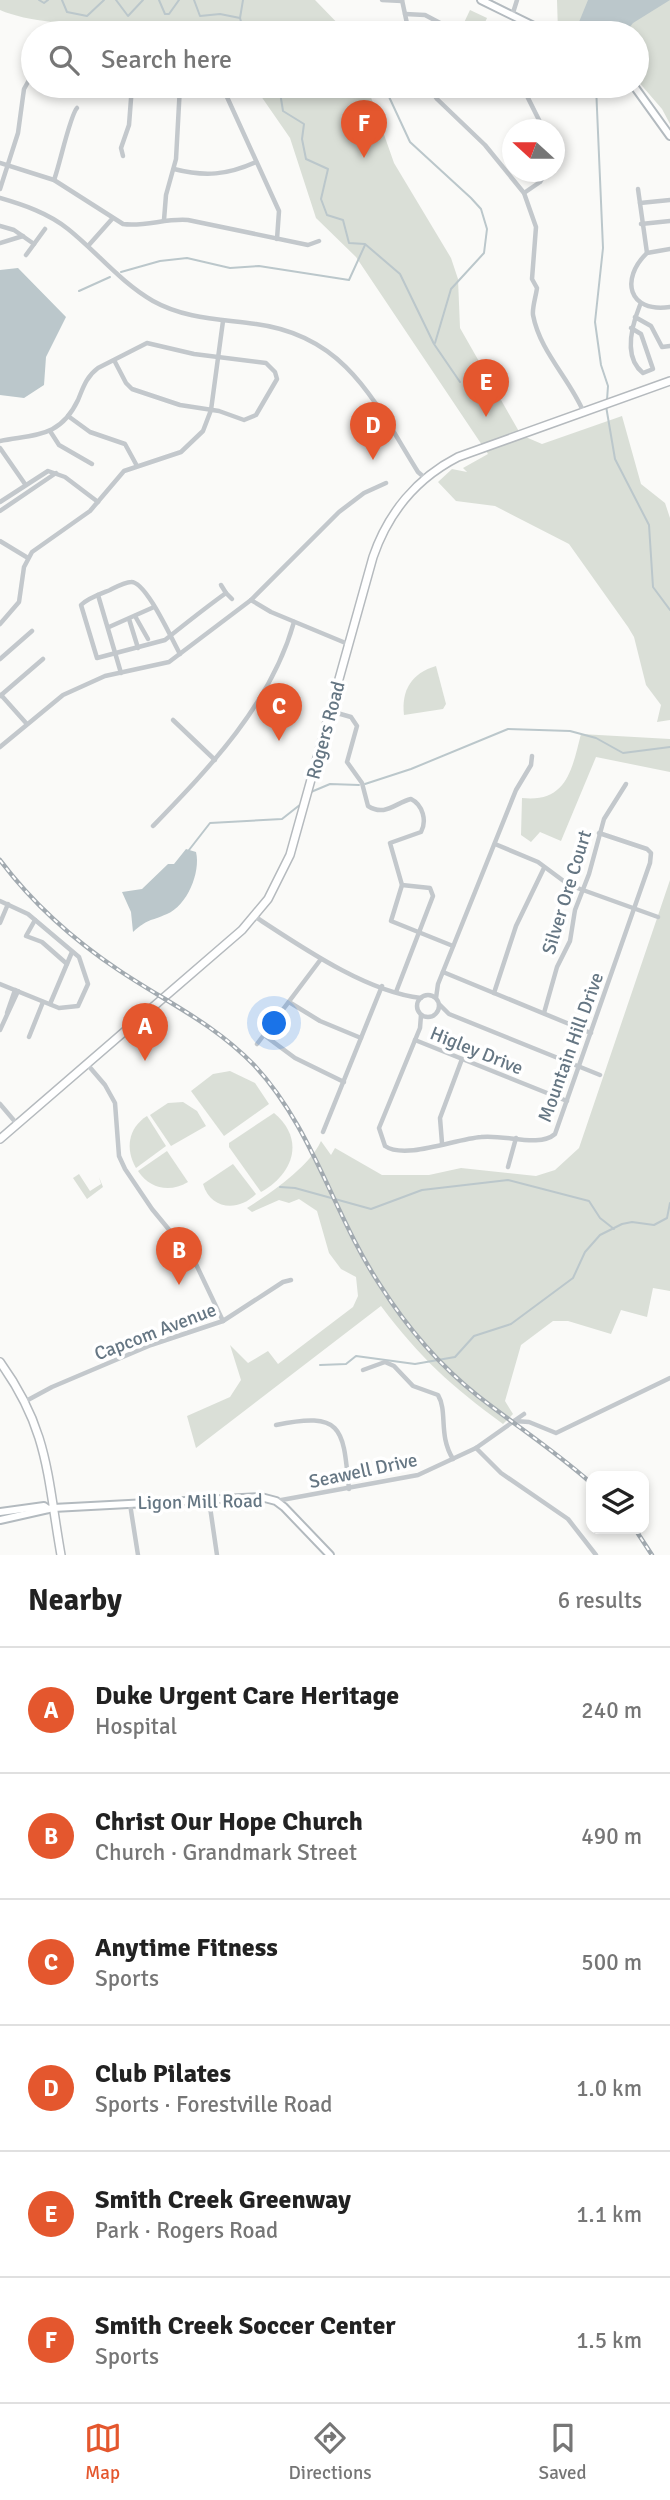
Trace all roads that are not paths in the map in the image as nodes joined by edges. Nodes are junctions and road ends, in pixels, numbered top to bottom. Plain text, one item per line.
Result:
1 (382, 0) edge
2 (402, 0) edge
3 (481, 0) edge
4 (517, 0) edge
5 (405, 14) junction
6 (512, 16) junction
7 (406, 21) edge
8 (436, 21) edge
9 (523, 21) edge
10 (23, 98) edge
11 (131, 98) edge
12 (179, 98) edge
13 (227, 98) edge
14 (436, 98) edge
15 (528, 98) edge
16 (643, 98) edge
17 (76, 108) dead end
18 (538, 119) edge
19 (670, 135) edge
20 (123, 156) dead end
21 (256, 162) junction
22 (3, 164) edge
23 (174, 169) junction
24 (54, 180) junction
25 (540, 182) edge
26 (0, 189) edge
27 (638, 189) dead end
28 (524, 193) junction
29 (0, 198) edge
30 (670, 200) edge
31 (640, 203) junction
32 (112, 219) junction
33 (164, 220) junction
34 (670, 220) edge
35 (641, 224) junction
36 (0, 226) edge
37 (45, 229) dead end
38 (23, 236) junction
39 (277, 239) junction
40 (319, 241) dead end
41 (0, 243) edge
42 (34, 244) junction
43 (88, 246) junction
44 (670, 249) edge
45 (647, 253) junction
46 (26, 255) dead end
47 (640, 305) junction
48 (670, 307) edge
49 (635, 317) junction
50 (223, 321) junction
51 (631, 328) junction
52 (670, 346) edge
53 (218, 357) junction
54 (114, 360) junction
55 (670, 381) edge
56 (211, 410) junction
57 (584, 413) junction
58 (68, 416) junction
59 (50, 431) junction
60 (0, 441) edge
61 (0, 448) edge
62 (92, 464) dead end
63 (136, 466) junction
64 (57, 473) junction
65 (425, 478) junction
66 (386, 483) dead end
67 (25, 484) junction
68 (0, 502) edge
69 (98, 502) junction
70 (0, 511) edge
71 (0, 541) edge
72 (28, 558) junction
73 (221, 585) dead end
74 (226, 593) junction
75 (98, 595) junction
76 (232, 599) dead end
77 (251, 600) junction
78 (154, 607) junction
79 (135, 616) junction
80 (129, 619) junction
81 (0, 621) edge
82 (294, 622) junction
83 (110, 627) junction
84 (32, 631) dead end
85 (170, 636) junction
86 (148, 639) dead end
87 (348, 644) junction
88 (138, 648) junction
89 (117, 653) junction
90 (180, 654) junction
91 (0, 659) edge
92 (43, 659) dead end
93 (121, 673) junction
94 (0, 695) edge
95 (330, 711) junction
96 (173, 720) dead end
97 (26, 723) junction
98 (0, 747) edge
99 (532, 756) dead end
100 (215, 760) junction
101 (626, 783) dead end
102 (153, 826) dead end
103 (599, 833) junction
104 (495, 844) junction
105 (544, 867) junction
106 (402, 885) junction
107 (583, 890) junction
108 (0, 901) edge
109 (8, 904) junction
110 (634, 908) junction
111 (254, 916) junction
112 (658, 917) dead end
113 (35, 920) junction
114 (0, 923) edge
115 (420, 933) junction
116 (453, 946) junction
117 (72, 952) junction
118 (321, 959) junction
119 (67, 964) junction
120 (443, 972) junction
121 (0, 984) edge
122 (438, 984) junction
123 (383, 986) junction
124 (16, 990) junction
125 (396, 992) junction
126 (494, 993) junction
127 (428, 995) junction
128 (408, 997) junction
129 (421, 998) junction
130 (436, 998) junction
131 (43, 1002) junction
132 (289, 1002) junction
133 (50, 1004) junction
134 (440, 1005) junction
135 (417, 1007) junction
136 (544, 1013) junction
137 (421, 1014) junction
138 (436, 1014) junction
139 (450, 1014) junction
140 (4, 1016) edge
141 (429, 1017) junction
142 (420, 1028) junction
143 (0, 1030) edge
144 (592, 1033) junction
145 (264, 1035) junction
146 (29, 1037) dead end
147 (361, 1038) junction
148 (415, 1040) junction
149 (257, 1044) dead end
150 (462, 1059) junction
151 (87, 1063) junction
152 (580, 1067) junction
153 (600, 1075) dead end
154 (344, 1082) junction
155 (567, 1101) junction
156 (0, 1104) edge
157 (18, 1124) junction
158 (323, 1132) dead end
159 (516, 1138) junction
160 (0, 1139) edge
161 (442, 1143) junction
162 (508, 1167) dead end
163 (291, 1280) dead end
164 (223, 1321) junction
165 (0, 1362) edge
166 (363, 1370) dead end
167 (670, 1378) edge
168 (26, 1401) junction
169 (524, 1414) dead end
170 (512, 1420) junction
171 (276, 1424) dead end
172 (476, 1448) junction
173 (453, 1460) junction
174 (349, 1489) junction
175 (209, 1499) junction
176 (276, 1501) junction
177 (130, 1503) junction
178 (50, 1508) junction
179 (0, 1513) edge
180 (0, 1520) edge
181 (61, 1555) edge
182 (138, 1555) edge
183 (217, 1555) edge
184 (330, 1555) edge
185 (596, 1555) edge

1 - 2 street
2 - 5 street
3 - 6 main road
4 - 6 street
5 - 7 street
5 - 8 street
6 - 9 main road
10 - 22 street
11 - 20 street
12 - 23 street
13 - 21 street
14 - 28 street
15 - 18 street
16 - 19 main road
17 - 24 street
21 - 23 street
21 - 39 street
22 - 24 street
22 - 26 street
23 - 33 street
24 - 32 street
25 - 28 street
27 - 31 street
28 - 57 street
29 - 43 street
30 - 31 street
31 - 35 street
32 - 33 street
32 - 43 street
33 - 39 street
34 - 35 street
35 - 45 street
36 - 38 street
37 - 42 street
38 - 41 street
38 - 42 street
39 - 40 street
42 - 46 street
43 - 50 street
44 - 45 street
45 - 47 street
47 - 48 street
47 - 49 street
49 - 51 street
49 - 52 street
50 - 53 street
50 - 65 street
51 - 51 street
53 - 54 street
53 - 56 street
53 - 56 street
54 - 56 street
54 - 58 street
55 - 57 main road, Rogers Road
56 - 63 street
57 - 65 main road, Rogers Road
58 - 59 street
58 - 63 street
59 - 60 street
59 - 62 street
61 - 67 street
63 - 69 street
64 - 67 street
64 - 69 street
64 - 70 street
65 - 87 main road, Rogers Road
66 - 77 street
67 - 68 street
69 - 72 street
71 - 72 street
72 - 81 street
73 - 74 street
74 - 76 street
74 - 85 street
75 - 78 street
75 - 83 street
75 - 89 street
77 - 82 street
77 - 90 street
78 - 79 street
78 - 85 street
79 - 80 street
79 - 86 street
80 - 83 street
80 - 88 street
82 - 87 street
82 - 100 street
83 - 89 street
84 - 91 street
85 - 88 street
85 - 90 street
87 - 95 main road, Rogers Road
88 - 89 street
89 - 93 street
90 - 93 street
92 - 94 street
93 - 97 street
94 - 97 street
95 - 106 street
95 - 111 main road, Rogers Road
96 - 100 street
97 - 98 street
99 - 104 street
100 - 102 street
101 - 103 street, Silver Ore Court
103 - 107 street, Silver Ore Court
103 - 110 street, Mountain Hill Drive
104 - 105 street
104 - 116 street
105 - 107 street
105 - 126 street
106 - 115 street
106 - 115 street
107 - 110 street
107 - 136 street, Silver Ore Court
108 - 109 street
109 - 113 street
109 - 114 street
110 - 112 street
110 - 144 street, Mountain Hill Drive
111 - 118 street
111 - 151 main road, Rogers Road
113 - 117 street
113 - 119 street
115 - 116 street
115 - 125 street
116 - 120 street
117 - 119 street
117 - 133 street
118 - 123 street
118 - 132 street
119 - 133 street
120 - 122 street
120 - 126 street
121 - 124 street
122 - 127 street
122 - 130 street
123 - 125 street
123 - 147 street
124 - 131 street
124 - 140 street
125 - 128 street
126 - 136 street
127 - 129 street
127 - 130 street
128 - 129 street
128 - 135 street
129 - 135 street
130 - 134 street
131 - 133 street
131 - 146 street
132 - 145 street
132 - 147 street
134 - 138 street
134 - 139 street
135 - 137 street
136 - 144 street
137 - 141 street
137 - 142 street, Mountain Hill Drive
138 - 139 street
138 - 141 street
139 - 152 street
140 - 143 street
141 - 142 street, Mountain Hill Drive
142 - 148 street, Mountain Hill Drive
144 - 152 street, Mountain Hill Drive
145 - 149 street
145 - 154 street
147 - 154 street
148 - 150 street, Higley Drive
148 - 161 street, Mountain Hill Drive
150 - 155 street, Higley Drive
150 - 161 street
151 - 157 main road, Rogers Road
151 - 164 street
152 - 153 street
152 - 155 street, Mountain Hill Drive
154 - 158 street
155 - 159 street, Mountain Hill Drive
156 - 157 street
157 - 160 main road, Rogers Road
159 - 161 street, Mountain Hill Drive
159 - 162 street
163 - 164 street, Capcom Avenue
164 - 168 street, Capcom Avenue
165 - 168 main road
166 - 173 street
167 - 170 street
168 - 178 main road
169 - 170 street, Seawell Drive
170 - 172 street, Seawell Drive
171 - 174 street
172 - 173 street, Seawell Drive
172 - 185 street
173 - 174 street, Seawell Drive
174 - 176 street, Seawell Drive
175 - 176 main road, Ligon Mill Road
175 - 177 main road, Ligon Mill Road
175 - 183 street
176 - 184 main road, Ligon Mill Road
177 - 178 main road, Ligon Mill Road
177 - 182 street
178 - 179 main road, Ligon Mill Road
178 - 180 main road, Ligon Mill Road
178 - 181 main road

